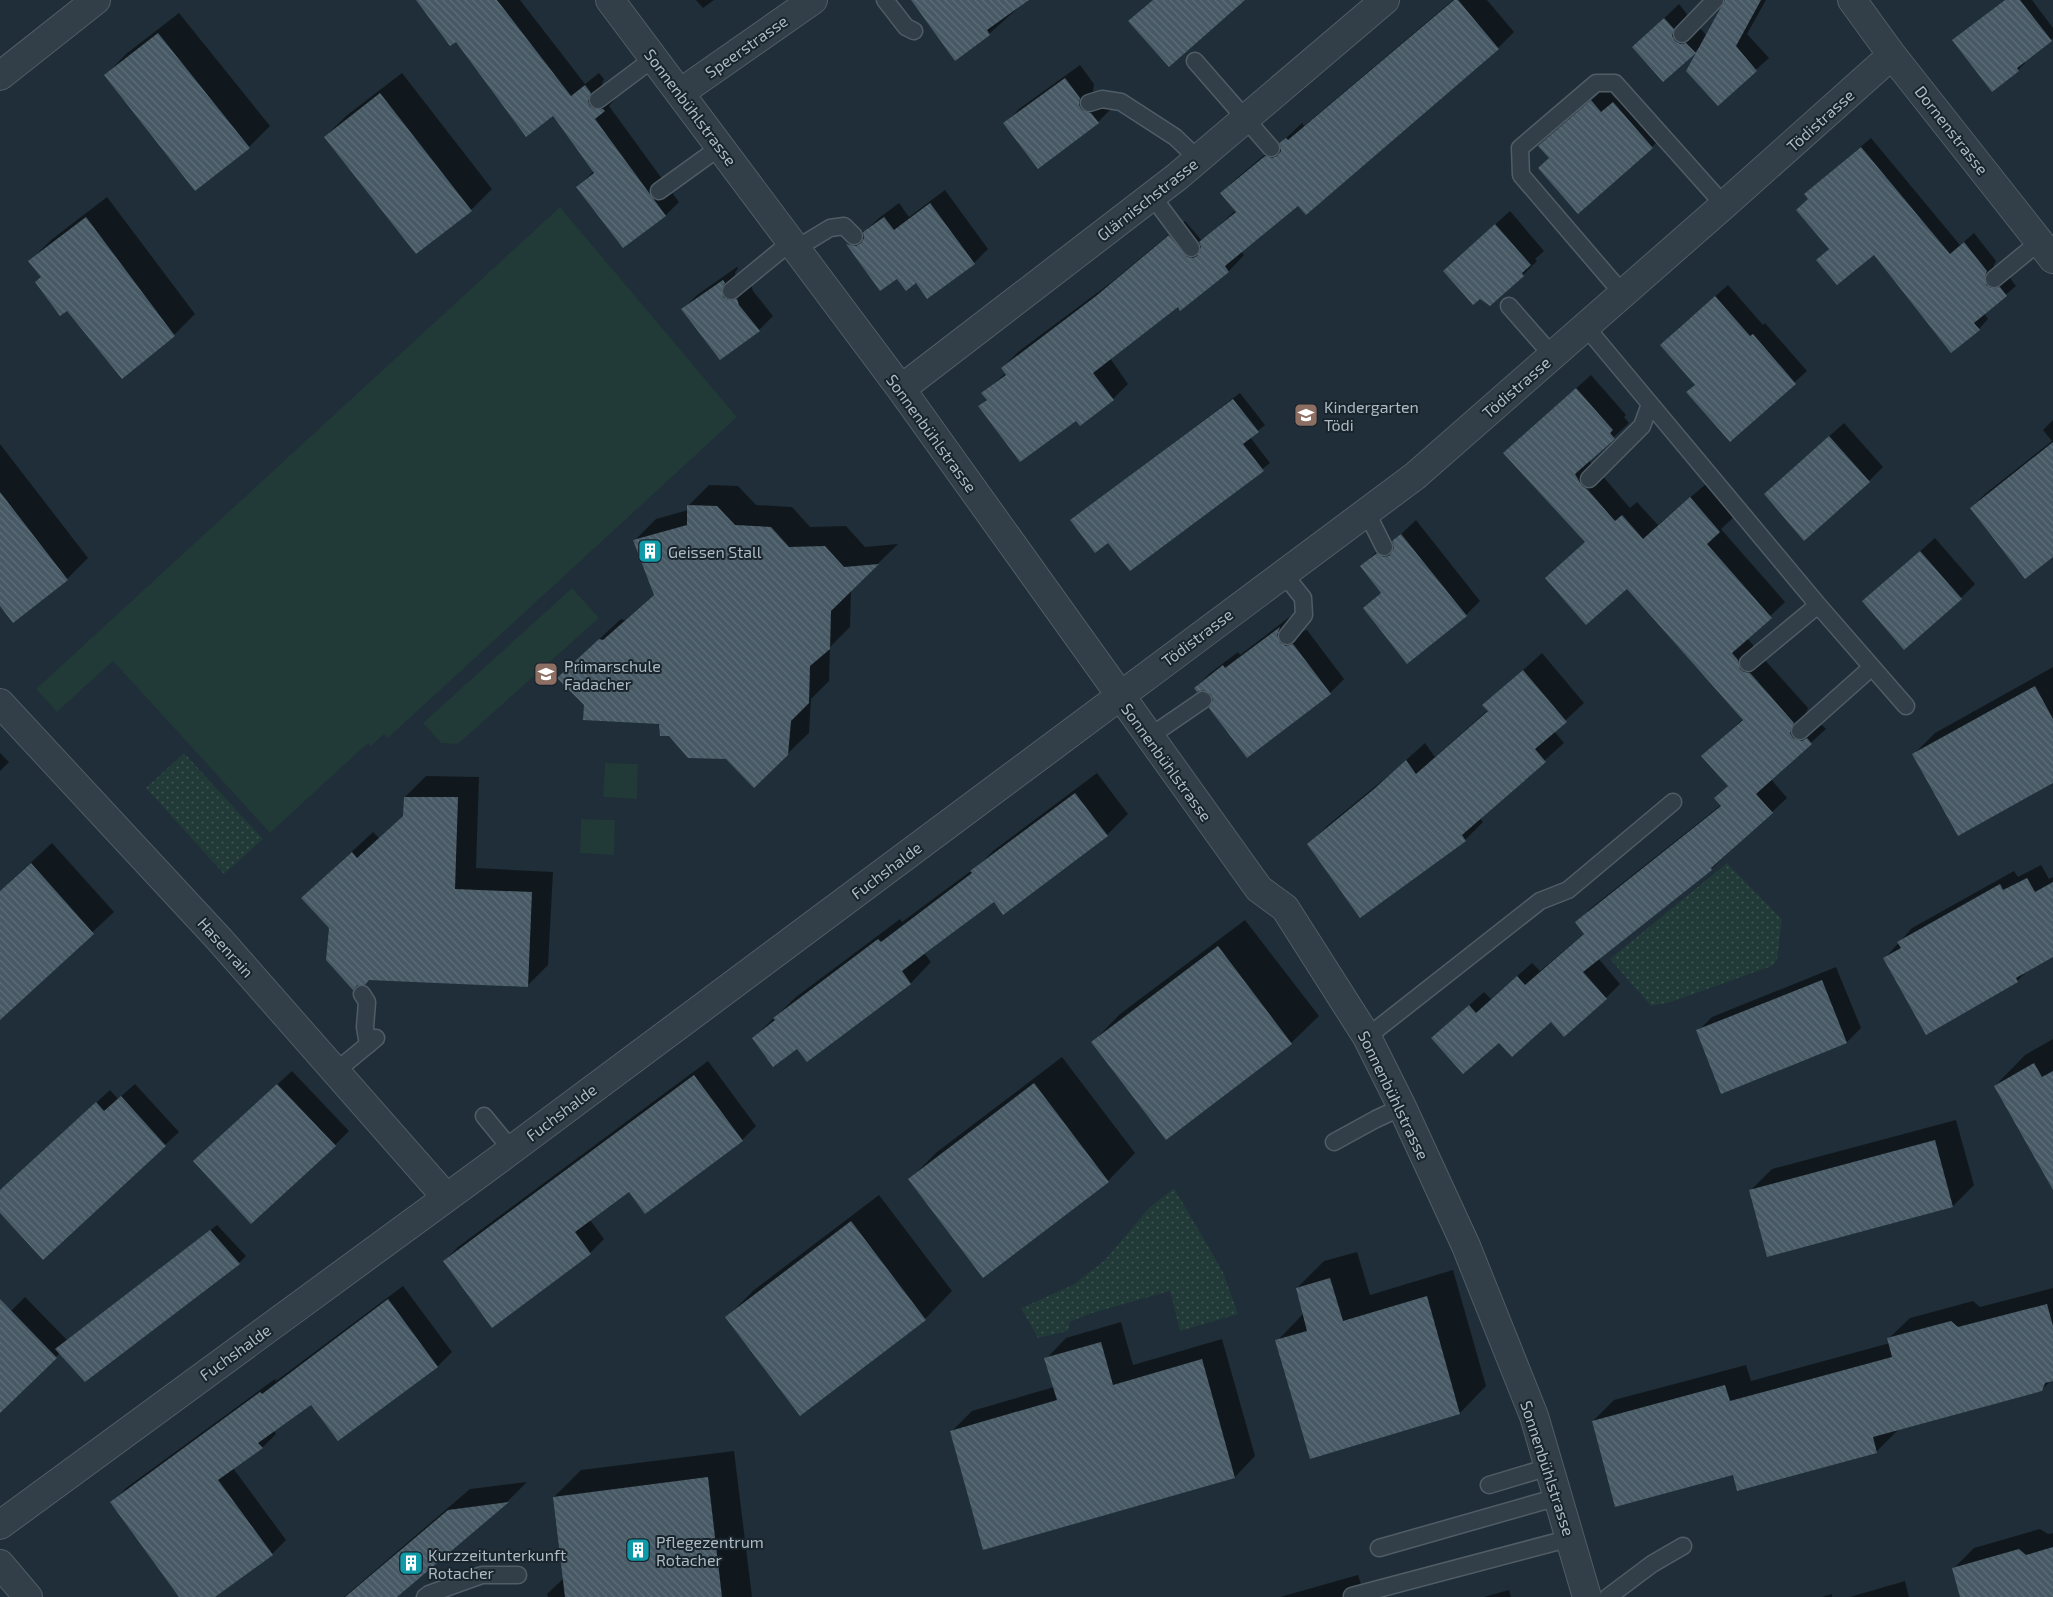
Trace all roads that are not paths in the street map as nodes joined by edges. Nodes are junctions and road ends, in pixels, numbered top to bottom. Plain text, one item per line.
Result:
1 (96, 0) edge
2 (610, 0) edge
3 (813, 0) edge
4 (886, 0) edge
5 (1386, 0) edge
6 (1714, 0) edge
7 (1852, 0) edge
8 (914, 31) dead end
9 (1682, 34) dead end
10 (1892, 55) junction
11 (654, 58) junction
12 (1195, 61) dead end
13 (0, 76) edge
14 (680, 93) junction
15 (598, 100) dead end
16 (1089, 103) dead end
17 (1246, 118) junction
18 (720, 147) junction
19 (1271, 148) dead end
20 (1198, 160) junction
21 (659, 191) dead end
22 (1152, 196) junction
23 (1724, 205) junction
24 (854, 236) dead end
25 (794, 245) junction
26 (1191, 248) dead end
27 (2046, 250) edge
28 (1994, 279) dead end
29 (731, 291) dead end
30 (1623, 294) junction
31 (1509, 306) dead end
32 (1586, 327) junction
33 (1552, 355) junction
34 (901, 389) junction
35 (1650, 404) junction
36 (1589, 479) dead end
37 (1366, 511) junction
38 (1384, 547) dead end
39 (1283, 573) junction
40 (1818, 605) junction
41 (1287, 636) dead end
42 (1748, 663) dead end
43 (1872, 667) junction
44 (1119, 695) junction
45 (1203, 700) dead end
46 (0, 704) edge
47 (1906, 706) dead end
48 (1800, 731) dead end
49 (1149, 737) junction
50 (1673, 802) dead end
51 (362, 994) dead end
52 (1367, 1037) junction
53 (336, 1071) junction
54 (1402, 1107) junction
55 (484, 1116) dead end
56 (1334, 1142) dead end
57 (511, 1149) junction
58 (446, 1197) junction
59 (1549, 1468) junction
60 (1489, 1485) dead end
61 (1558, 1497) junction
62 (0, 1525) edge
63 (1571, 1538) junction
64 (1684, 1546) dead end
65 (1379, 1548) dead end
66 (0, 1564) edge
67 (518, 1576) dead end
68 (1352, 1596) dead end
69 (28, 1597) edge
70 (425, 1597) edge
71 (1587, 1597) edge
72 (1608, 1597) edge

1 - 13 street
2 - 11 street, Sonnenbühlstrasse
3 - 14 street, Speerstrasse
4 - 8 lane
5 - 17 street, Glärnischstrasse
6 - 9 lane
7 - 10 street, Dornenstrasse
10 - 23 street, Tödistrasse
10 - 27 street, Dornenstrasse
11 - 14 street, Sonnenbühlstrasse
11 - 15 lane
12 - 17 lane
14 - 18 street, Sonnenbühlstrasse
16 - 20 lane
17 - 19 lane
17 - 20 street, Glärnischstrasse
18 - 21 lane
18 - 25 street, Sonnenbühlstrasse
20 - 22 street, Glärnischstrasse
22 - 26 lane
22 - 34 street, Glärnischstrasse
23 - 30 street, Tödistrasse
23 - 30 lane
24 - 25 lane
25 - 29 lane
25 - 34 street, Sonnenbühlstrasse
27 - 28 lane
30 - 32 street, Tödistrasse
31 - 33 lane
32 - 33 street, Tödistrasse
32 - 35 lane
33 - 37 street, Tödistrasse
34 - 44 street, Sonnenbühlstrasse
35 - 36 lane
35 - 40 lane
37 - 38 lane
37 - 39 street, Tödistrasse
39 - 41 lane
39 - 44 street, Tödistrasse
40 - 42 lane
40 - 43 lane
43 - 47 lane
43 - 48 lane
44 - 49 street, Sonnenbühlstrasse
44 - 57 street, Fuchshalde
45 - 49 lane
46 - 53 street, Hasenrain
49 - 52 street, Sonnenbühlstrasse
50 - 52 lane
51 - 53 lane
52 - 54 street, Sonnenbühlstrasse
53 - 58 street, Hasenrain
54 - 56 lane
54 - 59 street, Sonnenbühlstrasse
55 - 57 lane
57 - 58 street, Fuchshalde
58 - 62 street, Fuchshalde
59 - 60 lane
59 - 61 street, Sonnenbühlstrasse
61 - 63 street, Sonnenbühlstrasse
61 - 65 lane
63 - 68 lane
63 - 71 street, Sonnenbühlstrasse
64 - 72 lane
66 - 69 street
67 - 70 lane

